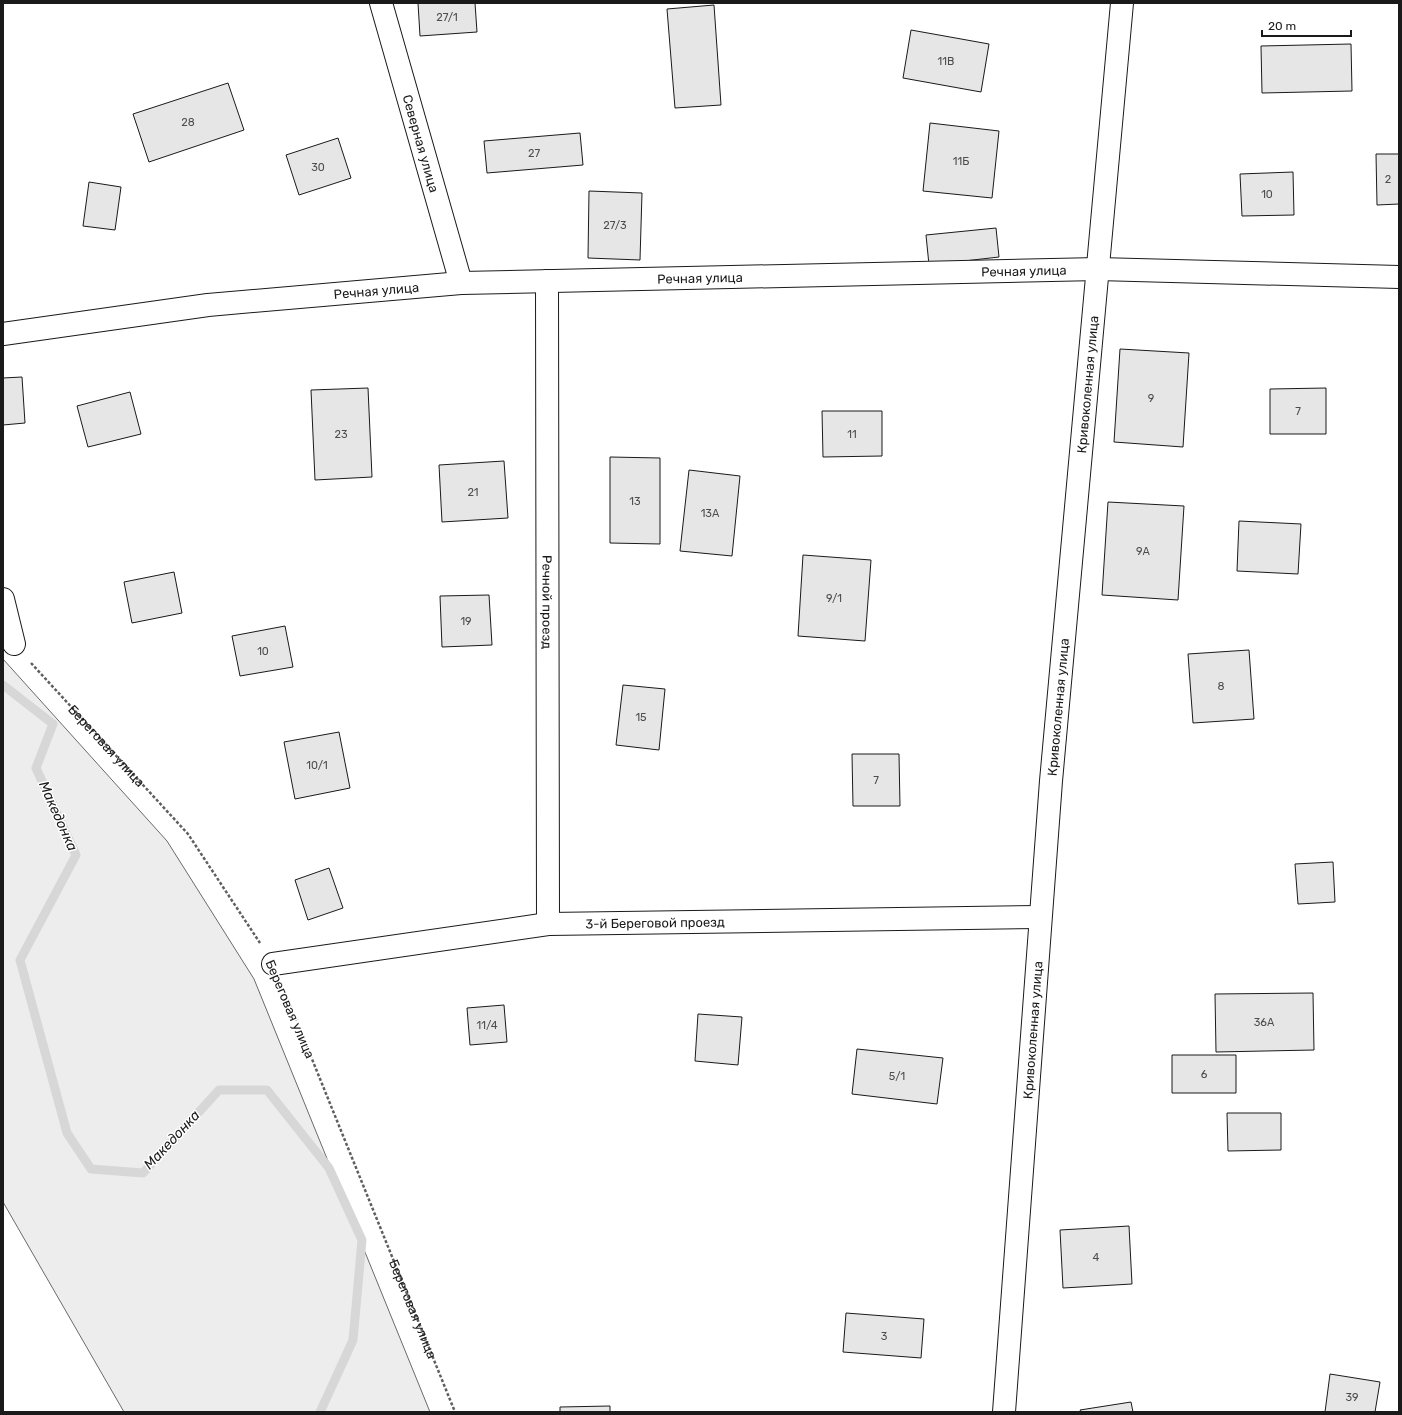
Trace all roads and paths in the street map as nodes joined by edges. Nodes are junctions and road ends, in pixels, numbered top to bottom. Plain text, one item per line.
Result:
1 (381, 3) edge
2 (1122, 3) edge
3 (1098, 269) junction
4 (1399, 277) edge
5 (547, 281) junction
6 (461, 283) junction
7 (3, 334) edge
8 (3, 599) edge
9 (14, 644) joint
10 (1040, 917) junction
11 (548, 924) junction
12 (273, 964) junction
13 (455, 1412) edge
14 (1004, 1412) edge

1 - 6 street, Северная улица
2 - 3 street, Кривоколенная улица
3 - 4 street, Речная улица
3 - 5 street, Речная улица
3 - 10 street, Кривоколенная улица
5 - 6 street, Речная улица
5 - 11 street, Речной проезд
6 - 7 street, Речная улица
8 - 9 street
9 - 12 path, Береговая улица
10 - 11 street, 3-й Береговой проезд
10 - 14 street, Кривоколенная улица
11 - 12 street, 3-й Береговой проезд
12 - 13 path, Береговая улица

